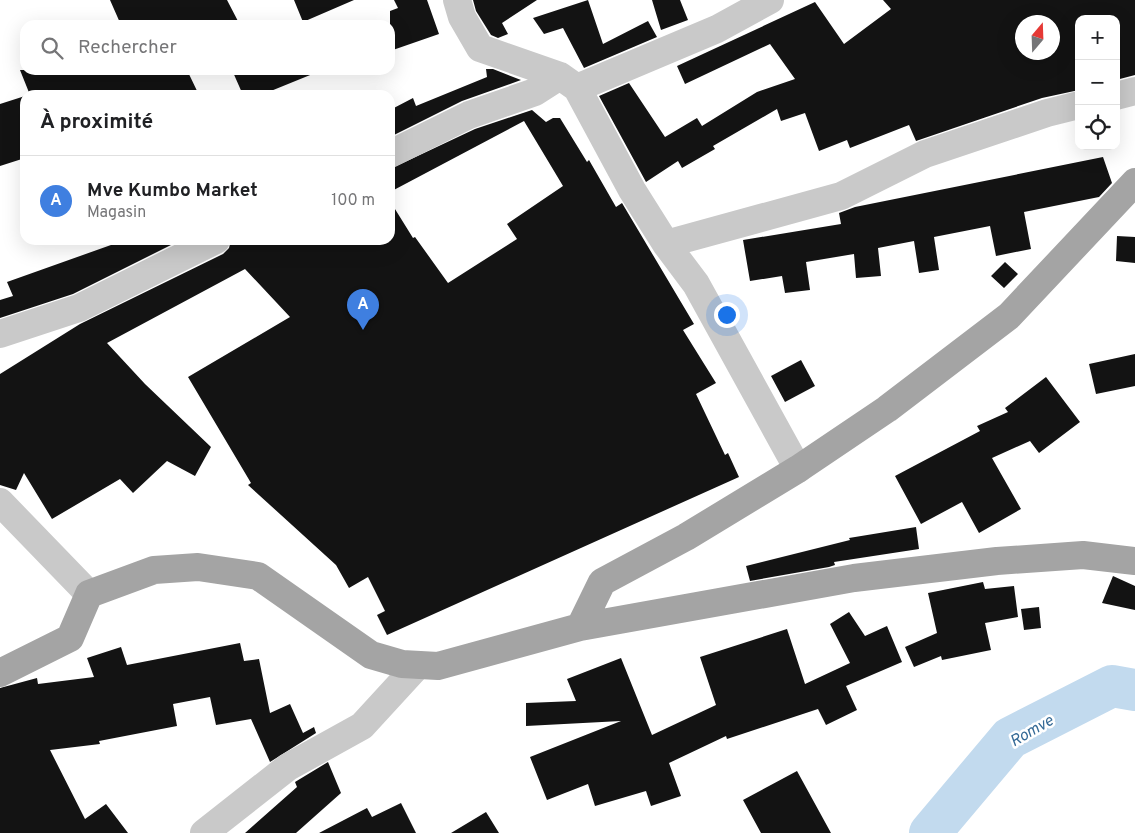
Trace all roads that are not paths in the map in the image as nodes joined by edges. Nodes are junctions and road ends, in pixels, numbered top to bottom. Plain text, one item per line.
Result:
1 (457, 0) edge
2 (770, 0) edge
3 (569, 82) junction
4 (1135, 91) edge
5 (1120, 95) edge
6 (1075, 106) edge
7 (395, 151) edge
8 (1135, 182) edge
9 (666, 244) junction
10 (206, 245) edge
11 (0, 334) edge
12 (798, 469) junction
13 (0, 502) edge
14 (1135, 561) edge
15 (89, 594) junction
16 (580, 627) junction
17 (418, 665) junction
18 (0, 672) edge
19 (204, 833) edge

1 - 3 street
2 - 3 street
3 - 7 street
3 - 9 street
4 - 5 street
6 - 9 street
8 - 12 main road
9 - 12 street
10 - 11 street
12 - 16 main road
13 - 15 street
14 - 16 main road
15 - 17 main road
15 - 18 main road
16 - 17 main road
17 - 19 street

